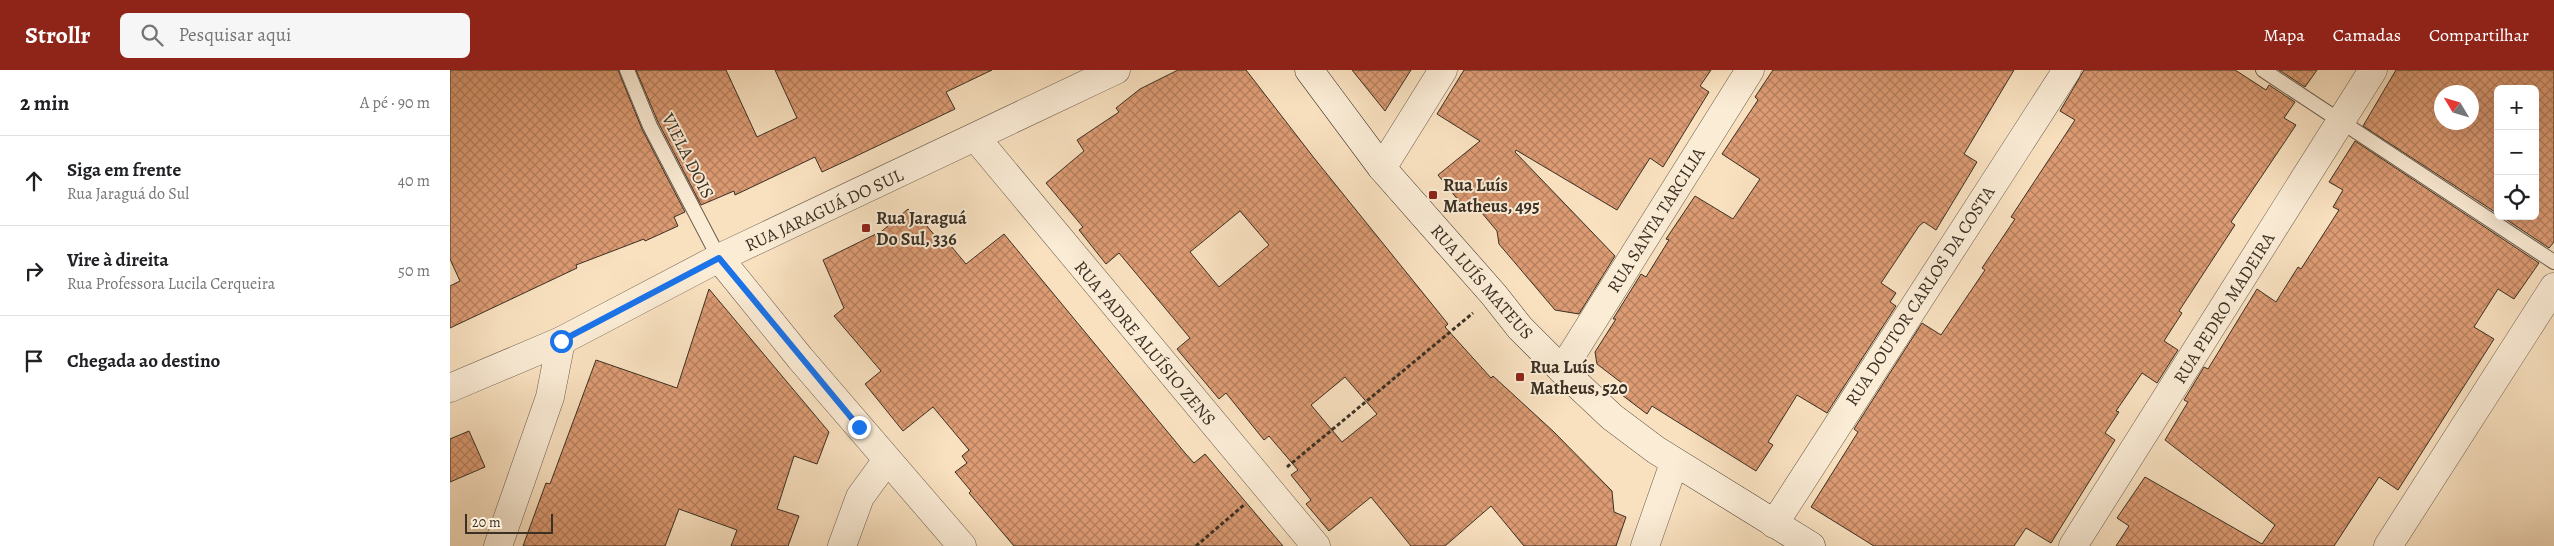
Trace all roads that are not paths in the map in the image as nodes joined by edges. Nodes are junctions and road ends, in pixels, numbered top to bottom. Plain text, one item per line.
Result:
1 (627, 70) edge
2 (1116, 70) edge
3 (1309, 70) edge
4 (1443, 70) edge
5 (1750, 70) edge
6 (2067, 70) edge
7 (2263, 70) edge
8 (2373, 70) edge
9 (2340, 122) junction
10 (976, 138) junction
11 (1382, 168) junction
12 (719, 258) junction
13 (2554, 262) edge
14 (2554, 288) edge
15 (561, 341) junction
16 (1562, 370) junction
17 (450, 388) edge
18 (887, 460) junction
19 (1674, 462) junction
20 (1774, 524) junction
21 (498, 546) edge
22 (842, 546) edge
23 (962, 546) edge
24 (1316, 546) edge
25 (1645, 546) edge
26 (1811, 546) edge
27 (2074, 546) edge
28 (2388, 546) edge

1 - 12 lane, VIELA DOIS
2 - 10 street, RUA JARAGUÁ DO SUL
3 - 11 street, RUA LUÍS MATEUS
4 - 11 street
5 - 16 street, RUA SANTA TARCILIA
6 - 20 street, RUA DOUTOR CARLOS DA COSTA
7 - 9 lane
8 - 9 street, RUA PEDRO MADEIRA
9 - 13 lane
9 - 27 street, RUA PEDRO MADEIRA
10 - 12 street, RUA JARAGUÁ DO SUL
10 - 24 street, RUA PADRE ALUÍSIO ZENS
11 - 16 street, RUA LUÍS MATEUS
12 - 15 street, RUA JARAGUÁ DO SUL
12 - 18 street
14 - 28 street
15 - 17 street, RUA JARAGUÁ DO SUL
15 - 21 street
16 - 19 street, RUA LUÍS MATEUS
18 - 22 street
18 - 23 street
19 - 20 street, RUA LUÍS MATEUS
19 - 25 street
20 - 26 street, RUA LUÍS MATEUS

